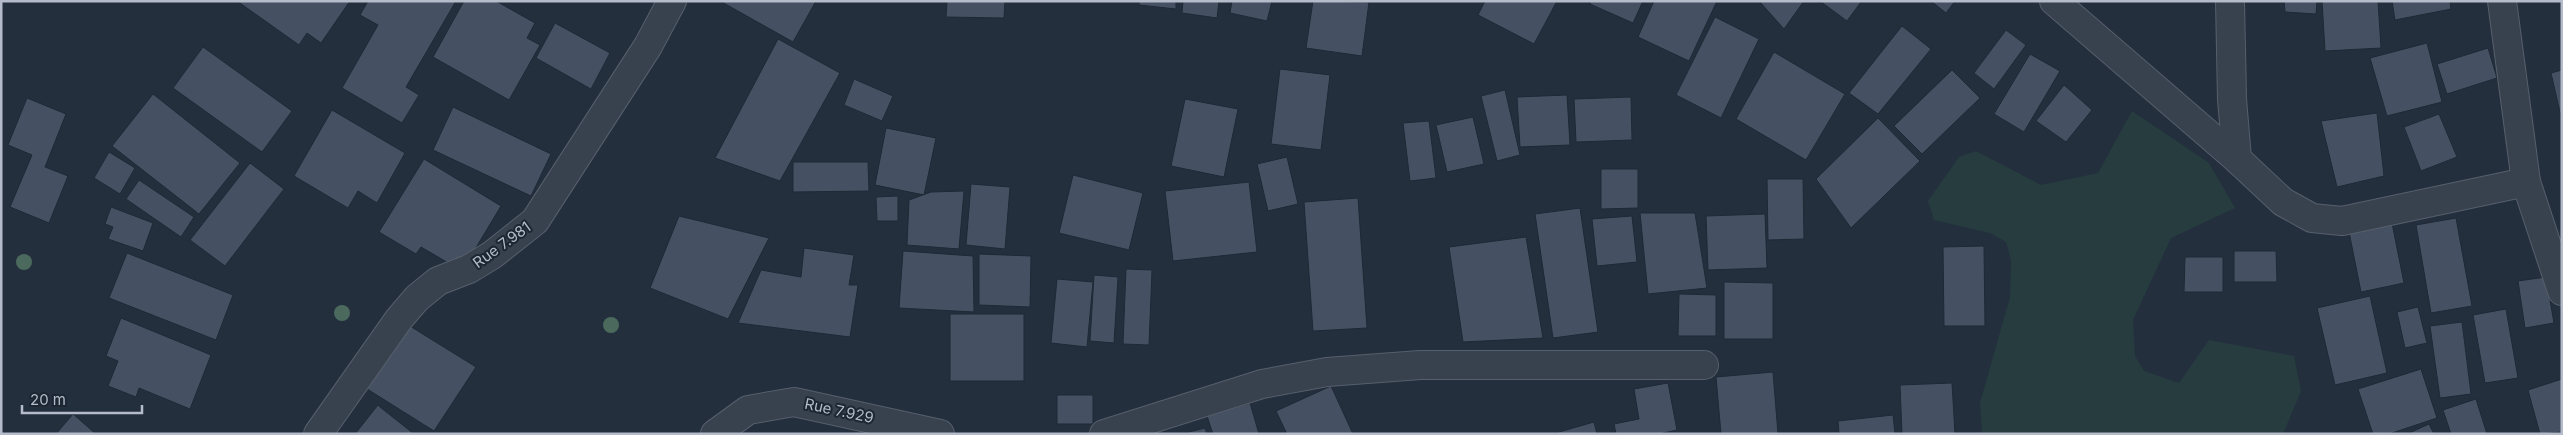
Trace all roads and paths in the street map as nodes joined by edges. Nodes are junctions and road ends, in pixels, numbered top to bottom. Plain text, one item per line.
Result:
1 (672, 1) edge
2 (2054, 1) edge
3 (2230, 1) edge
4 (2502, 1) edge
5 (2237, 158) junction
6 (2526, 182) junction
7 (2562, 291) edge
8 (1704, 365) dead end
9 (318, 434) edge
10 (715, 434) edge
11 (940, 434) edge
12 (1104, 434) edge

1 - 9 street, Rue 7.981
2 - 5 street
3 - 5 street
4 - 6 street
5 - 6 street
6 - 7 street
8 - 12 street
10 - 11 street, Rue 7.929

